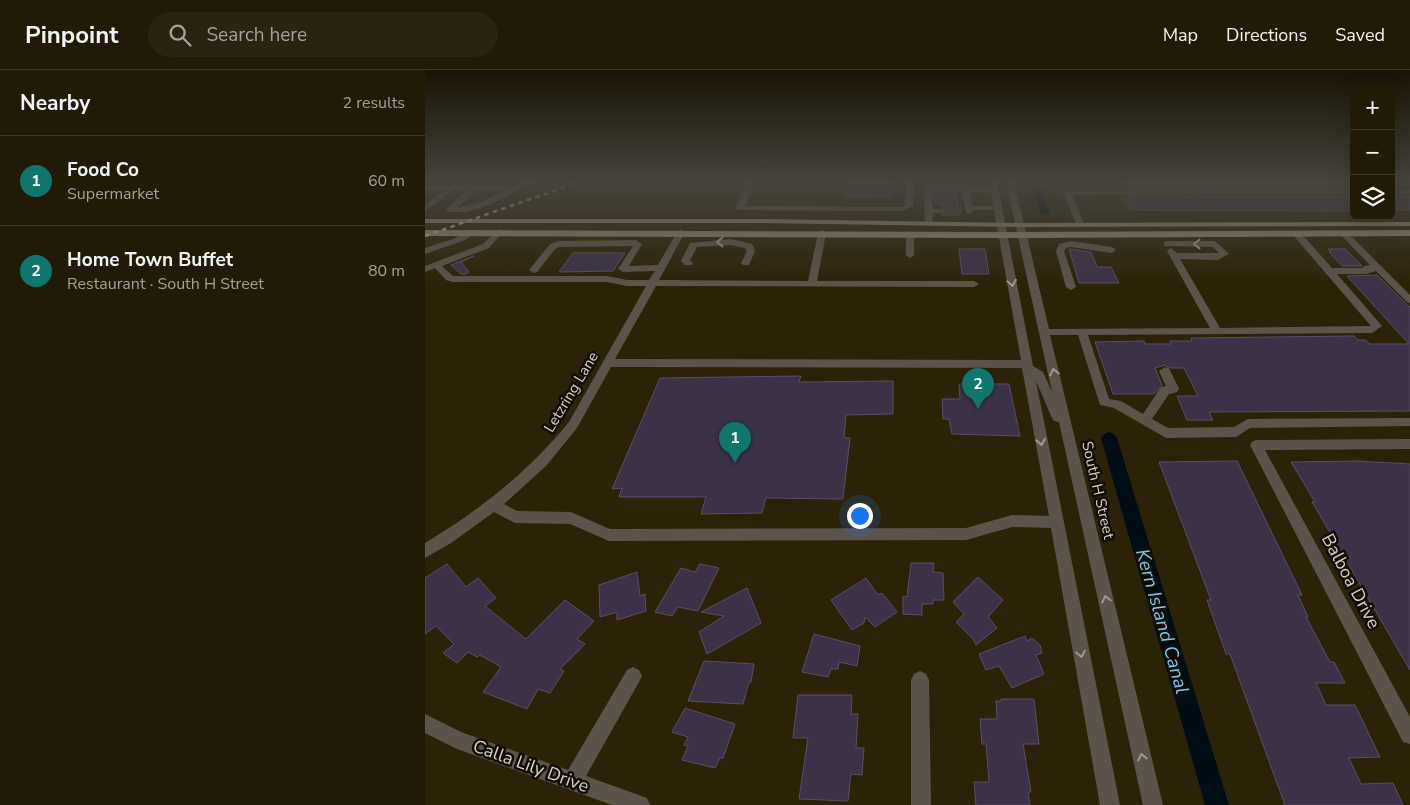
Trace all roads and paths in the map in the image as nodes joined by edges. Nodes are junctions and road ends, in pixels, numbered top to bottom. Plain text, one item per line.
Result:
1 (758, 216) edge
2 (831, 216) edge
3 (930, 216) edge
4 (968, 216) edge
5 (1000, 216) edge
6 (1018, 216) edge
7 (1077, 216) edge
8 (589, 220) junction
9 (758, 220) junction
10 (425, 221) edge
11 (691, 221) junction
12 (829, 221) junction
13 (929, 223) junction
14 (971, 224) junction
15 (1080, 224) junction
16 (1383, 224) junction
17 (1410, 224) edge
18 (1002, 229) junction
19 (1021, 230) junction
20 (425, 232) edge
21 (473, 232) junction
22 (499, 232) junction
23 (681, 232) junction
24 (580, 233) junction
25 (761, 233) junction
26 (822, 233) junction
27 (1296, 233) junction
28 (1343, 233) junction
29 (1353, 233) junction
30 (1410, 233) edge
31 (910, 234) junction
32 (1161, 234) junction
33 (460, 241) junction
34 (1167, 244) junction
35 (1358, 248) junction
36 (425, 250) edge
37 (474, 250) junction
38 (1112, 250) dead end
39 (910, 255) dead end
40 (1174, 256) junction
41 (688, 263) dead end
42 (746, 263) dead end
43 (437, 264) junction
44 (661, 268) junction
45 (1367, 268) junction
46 (1378, 268) junction
47 (425, 269) edge
48 (534, 270) dead end
49 (1331, 272) junction
50 (653, 283) junction
51 (812, 283) junction
52 (974, 284) dead end
53 (1071, 287) dead end
54 (1410, 288) edge
55 (1410, 300) edge
56 (1216, 330) junction
57 (1082, 331) junction
58 (1045, 332) junction
59 (608, 363) junction
60 (1027, 365) junction
61 (1165, 371) dead end
62 (1145, 421) junction
63 (1410, 422) edge
64 (1410, 444) edge
65 (1071, 445) junction
66 (494, 505) junction
67 (1055, 522) junction
68 (425, 551) edge
69 (633, 676) dead end
70 (920, 680) dead end
71 (425, 723) edge
72 (1410, 735) edge
73 (572, 781) junction
74 (640, 805) edge
75 (921, 805) edge
76 (1110, 805) edge
77 (1153, 805) edge

1 - 9 street
2 - 12 street
3 - 13 street
4 - 14 street
5 - 18 street
6 - 19 street, South H Street
7 - 15 street
8 - 10 main road
8 - 11 main road
8 - 21 main road
9 - 11 main road
9 - 12 main road
9 - 23 main road
11 - 24 main road
12 - 13 main road
12 - 25 main road
13 - 14 main road
14 - 18 main road
15 - 16 main road
15 - 19 main road
16 - 17 main road
16 - 27 main road
18 - 19 main road
18 - 31 main road
18 -> 60 street
19 - 32 main road
19 - 58 street, South H Street
20 - 21 main road
21 - 22 main road
21 - 33 street
22 - 24 main road
22 - 37 street
23 - 24 main road
23 - 25 main road
23 - 44 street, Letzring Lane
25 - 26 main road
26 - 31 main road
26 - 51 street
27 - 28 main road
27 - 32 main road
27 - 49 street
28 - 29 main road
28 - 35 street
29 - 30 main road
29 - 54 street
31 - 39 street
32 - 34 street
33 - 36 street
33 - 37 street
34 - 40 street
40 -> 34 street
35 - 45 street
35 - 46 street
37 - 43 street
38 - 53 street
40 - 56 street
42 -> 41 street
43 - 47 street
43 - 50 street
44 - 48 street
44 - 50 street, Letzring Lane
45 - 46 street
45 - 49 street
46 - 55 street
49 - 56 street
50 - 51 street
50 - 59 street, Letzring Lane
51 - 52 street
56 - 57 street
57 - 58 street
57 - 62 street
65 -> 58 street, South H Street
59 - 60 street
59 - 66 street, Letzring Lane
60 - 65 street
60 -> 67 street
61 - 62 street
62 - 63 street
64 - 72 street, Balboa Drive
77 -> 65 street, South H Street
66 - 67 street
66 - 68 street, Letzring Lane
67 -> 76 street
69 - 73 street
70 - 75 street
71 - 73 street, Calla Lily Drive
73 - 74 street, Calla Lily Drive

